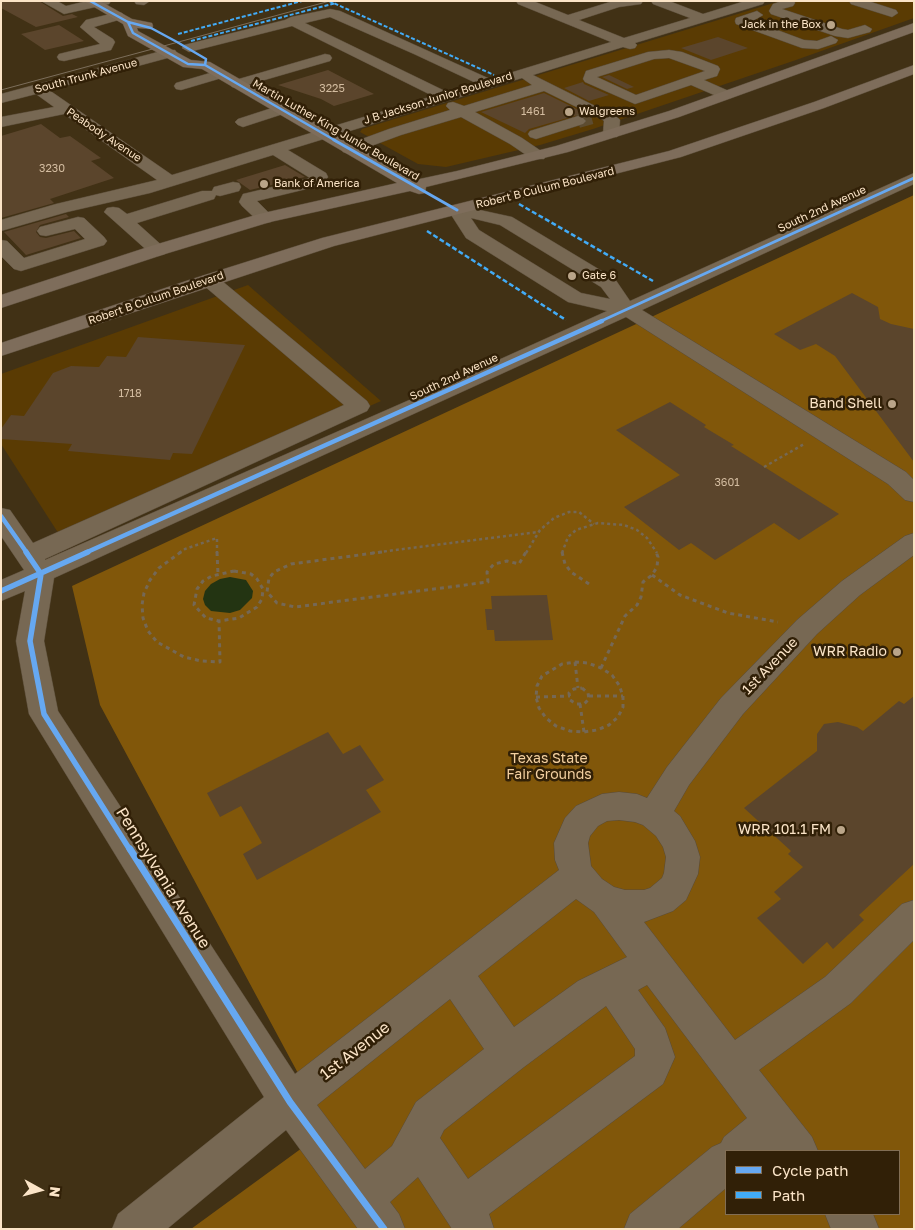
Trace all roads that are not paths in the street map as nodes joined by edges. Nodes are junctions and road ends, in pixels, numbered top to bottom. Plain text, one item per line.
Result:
1 (47, 1) edge
2 (522, 1) edge
3 (637, 1) edge
4 (657, 1) edge
5 (718, 1) edge
6 (855, 1) edge
7 (97, 2) edge
8 (789, 4) dead end
9 (737, 8) junction
10 (758, 8) edge
11 (886, 15) dead end
12 (702, 18) junction
13 (123, 19) junction
14 (568, 19) junction
15 (291, 21) junction
16 (914, 27) edge
17 (865, 29) dead end
18 (831, 40) dead end
19 (624, 42) junction
20 (189, 48) junction
21 (170, 53) junction
22 (653, 55) junction
23 (64, 56) dead end
24 (325, 58) dead end
25 (205, 65) junction
26 (456, 68) junction
27 (914, 69) edge
28 (520, 73) junction
29 (220, 74) junction
30 (691, 80) junction
31 (413, 81) junction
32 (487, 83) junction
33 (237, 84) junction
34 (180, 86) dead end
35 (545, 86) junction
36 (38, 89) junction
37 (403, 93) dead end
38 (726, 95) junction
39 (442, 97) junction
40 (1, 99) edge
41 (635, 100) junction
42 (422, 103) junction
43 (66, 109) junction
44 (281, 110) junction
45 (462, 111) junction
46 (670, 115) junction
47 (595, 116) junction
48 (1, 122) edge
49 (243, 122) dead end
50 (690, 122) dead end
51 (705, 130) dead end
52 (322, 134) junction
53 (536, 134) dead end
54 (611, 134) junction
55 (721, 139) junction
56 (349, 149) junction
57 (281, 152) junction
58 (538, 156) junction
59 (207, 170) junction
60 (914, 178) edge
61 (170, 181) junction
62 (412, 185) junction
63 (230, 190) junction
64 (99, 200) junction
65 (457, 210) junction
66 (265, 218) junction
67 (124, 221) junction
68 (1, 226) edge
69 (20, 236) edge
70 (158, 250) junction
71 (64, 251) junction
72 (569, 259) junction
73 (87, 273) junction
74 (536, 273) junction
75 (208, 280) junction
76 (1, 302) edge
77 (626, 309) junction
78 (1, 350) edge
79 (908, 484) edge
80 (1, 516) edge
81 (914, 542) edge
82 (35, 565) junction
83 (1, 591) edge
84 (654, 815) junction
85 (578, 876) junction
86 (606, 901) junction
87 (914, 916) edge
88 (653, 963) junction
89 (454, 973) junction
90 (612, 984) junction
91 (510, 1053) junction
92 (731, 1066) junction
93 (290, 1102) junction
94 (774, 1121) junction
95 (417, 1140) junction
96 (739, 1150) edge
97 (797, 1150) edge
98 (725, 1162) edge
99 (373, 1214) edge
100 (847, 1215) edge
101 (468, 1219) edge
102 (133, 1229) edge
103 (645, 1229) edge
104 (858, 1229) edge

1 - 7 street
2 - 14 street
3 - 14 street
4 - 12 street
5 - 9 street
6 - 11 street
7 - 13 main road, Martin Luther King Junior Boulevard
8 - 17 street
9 - 10 street, J B Jackson Junior Boulevard
9 - 12 street, J B Jackson Junior Boulevard
10 - 18 street
12 - 19 street, J B Jackson Junior Boulevard
13 - 20 main road, Martin Luther King Junior Boulevard
13 - 21 main road, Martin Luther King Junior Boulevard
13 - 23 street
14 - 19 street
15 - 20 street
15 - 26 street
15 - 31 street
16 - 38 main road
19 - 22 street
19 - 28 street, J B Jackson Junior Boulevard
20 - 25 main road, Martin Luther King Junior Boulevard
21 - 25 main road, Martin Luther King Junior Boulevard
21 - 36 street, South Trunk Avenue
22 - 30 street
22 - 41 street
24 - 33 street
25 - 29 main road, Martin Luther King Junior Boulevard
26 - 31 street
26 - 32 street
27 - 55 main road, Robert B Cullum Boulevard
28 - 32 street, J B Jackson Junior Boulevard
28 - 35 street
29 - 33 main road, Martin Luther King Junior Boulevard
29 - 34 street
30 - 38 street
30 - 41 street
31 - 39 street
32 - 39 street, J B Jackson Junior Boulevard
33 - 44 main road, Martin Luther King Junior Boulevard
35 - 45 street
35 - 47 street
36 - 40 street, South Trunk Avenue
36 - 43 street, Peabody Avenue
37 - 42 street
38 - 46 main road
39 - 42 street, J B Jackson Junior Boulevard
39 - 45 street
41 - 46 street
41 - 47 street
42 - 52 street, J B Jackson Junior Boulevard
43 - 48 street
43 - 61 street, Peabody Avenue
44 - 49 street
44 - 52 main road, Martin Luther King Junior Boulevard
45 - 56 street
45 - 58 street
46 - 50 main road
46 - 54 main road
47 - 53 street
47 - 54 street
51 - 55 main road
52 - 56 main road, Martin Luther King Junior Boulevard
52 - 57 street, J B Jackson Junior Boulevard
54 - 58 main road
55 - 65 main road, Robert B Cullum Boulevard
56 - 62 main road, Martin Luther King Junior Boulevard
57 - 59 street, J B Jackson Junior Boulevard
57 - 63 street
57 - 63 street
58 - 62 main road
59 - 61 street, J B Jackson Junior Boulevard
59 - 63 street
60 - 77 street, South 2nd Avenue
61 - 64 street, J B Jackson Junior Boulevard
62 - 65 main road, Martin Luther King Junior Boulevard
62 - 66 main road
63 - 66 street
63 - 67 street
64 - 67 street
64 - 69 street, J B Jackson Junior Boulevard
65 - 72 street, Martin Luther King Junior Boulevard
65 - 74 street, Martin Luther King Junior Boulevard
65 - 75 main road, Robert B Cullum Boulevard
66 - 70 main road
67 - 70 street
68 - 69 street, J B Jackson Junior Boulevard
69 - 71 street
69 - 71 street
70 - 73 main road
71 - 73 street
72 - 74 street
72 - 77 street, Martin Luther King Junior Boulevard
73 - 76 main road
74 - 77 street, Martin Luther King Junior Boulevard
75 - 78 main road, Robert B Cullum Boulevard
75 - 82 street
77 - 79 street, Martin Luther King Junior Boulevard
77 - 82 street, South 2nd Avenue
80 - 82 street
81 - 84 street, 1st Avenue
82 - 83 street, South 2nd Avenue
82 - 93 street, Pennsylvania Avenue
84 - 85 street
84 - 86 street
85 - 86 street
85 - 89 street, 1st Avenue
86 - 88 street
87 - 92 street
88 - 90 street
88 - 92 street
89 - 91 street
89 - 93 street, 1st Avenue
90 - 91 street
90 - 101 street
91 - 95 street
92 - 94 street
93 - 99 street, Pennsylvania Avenue
93 - 102 street, 1st Avenue
94 - 96 street
94 - 97 street
95 - 99 street
95 - 101 street
98 - 103 street
100 - 104 street

